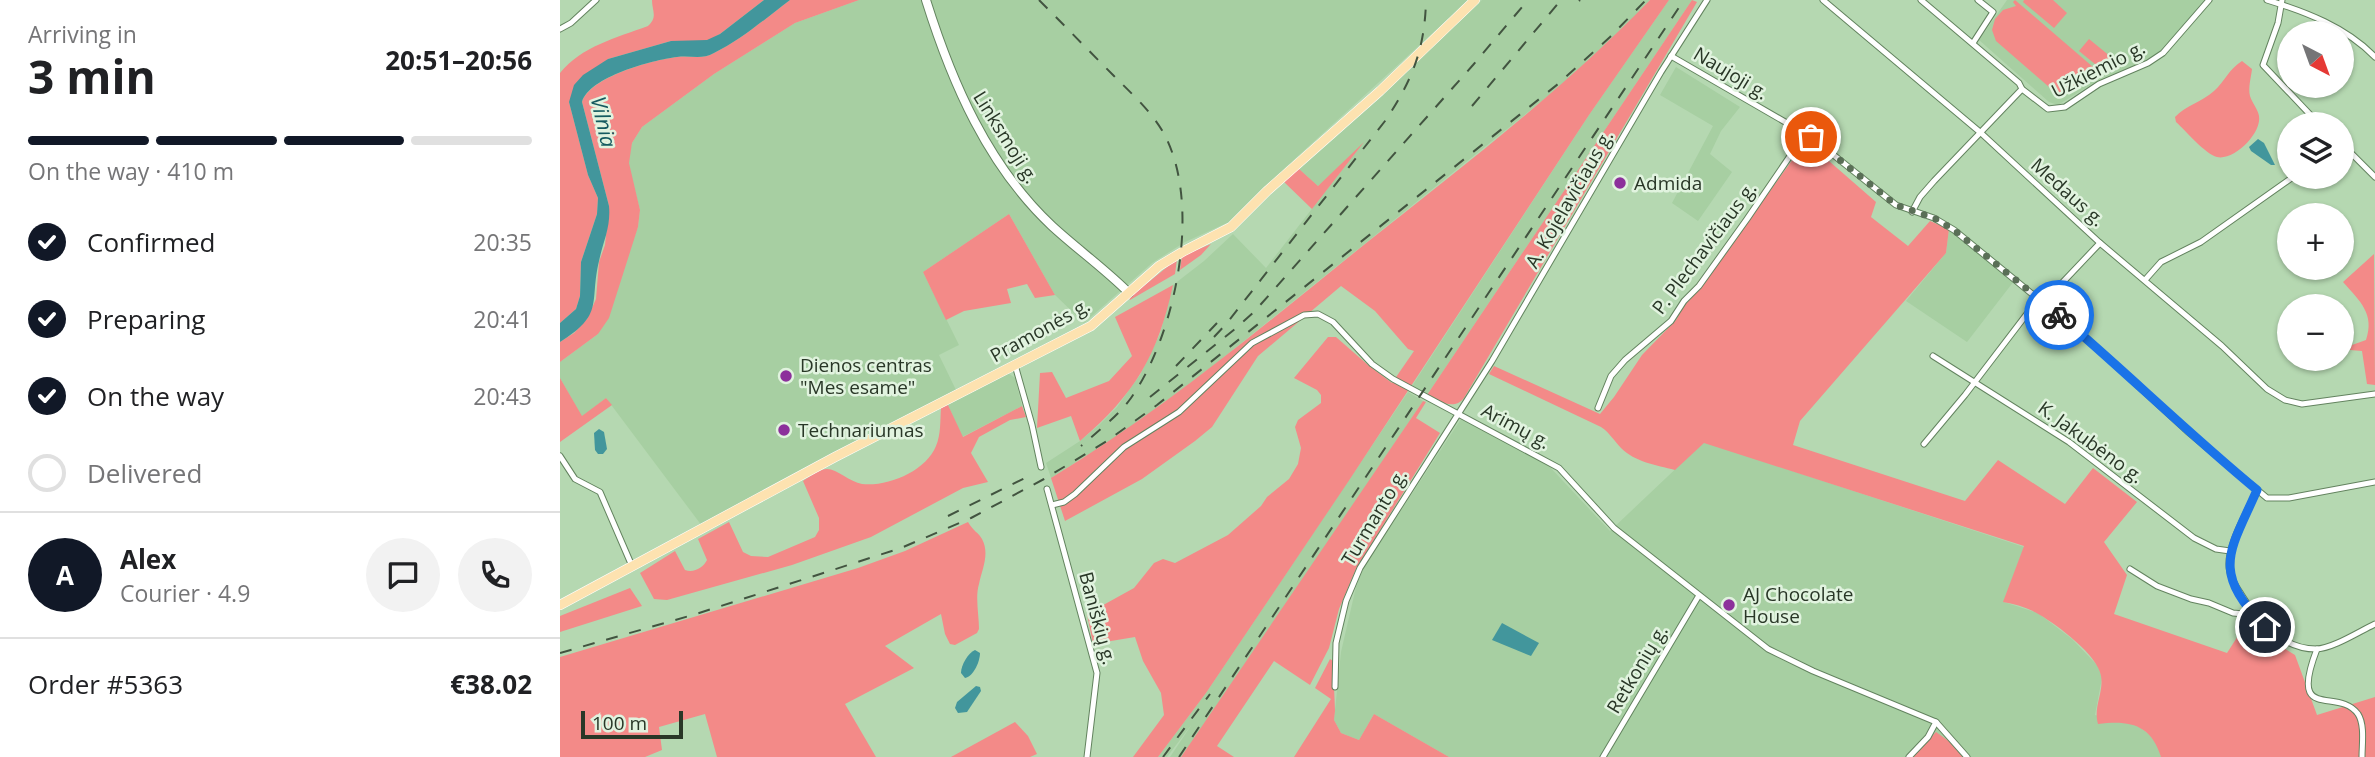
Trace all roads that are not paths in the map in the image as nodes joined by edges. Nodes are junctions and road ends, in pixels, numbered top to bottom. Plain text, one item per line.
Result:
1 (926, 0) edge
2 (1475, 0) edge
3 (1707, 0) edge
4 (1823, 0) edge
5 (1921, 0) edge
6 (1978, 0) edge
7 (2209, 0) edge
8 (2267, 0) edge
9 (592, 1) edge
10 (2281, 2) edge
11 (560, 29) edge
12 (1973, 43) junction
13 (1671, 56) junction
14 (2375, 57) edge
15 (2022, 89) junction
16 (2308, 112) edge
17 (1981, 133) junction
18 (1805, 134) junction
19 (2354, 156) edge
20 (2375, 177) edge
21 (2277, 189) edge
22 (1912, 212) junction
23 (2100, 243) junction
24 (2145, 280) junction
25 (1129, 293) junction
26 (2042, 300) junction
27 (1933, 356) dead end
28 (1015, 365) junction
29 (1975, 382) junction
30 (2375, 394) edge
31 (1598, 408) dead end
32 (1459, 413) junction
33 (1924, 444) dead end
34 (560, 456) edge
35 (1041, 467) dead end
36 (2375, 482) edge
37 (1047, 489) dead end
38 (2257, 490) junction
39 (1052, 505) junction
40 (2230, 551) junction
41 (632, 566) junction
42 (2130, 569) dead end
43 (1698, 597) junction
44 (560, 605) edge
45 (2254, 615) junction
46 (2375, 624) edge
47 (2317, 649) junction
48 (1335, 687) dead end
49 (1936, 722) junction
50 (1087, 757) edge
51 (1603, 757) edge
52 (1909, 757) edge
53 (1967, 757) edge
54 (2362, 757) edge

1 - 25 main road, Linksmoji g.
2 - 25 main road, Pramonės g.
3 - 13 street, A. Kojelavičiaus g.
4 - 17 street, Medaus g.
5 - 12 street
6 - 12 street
7 - 15 street, Užkiemio g.
8 - 10 street
9 - 11 street
10 - 14 street
10 - 16 street
12 - 15 street
13 - 18 street, Naujoji g.
13 - 32 street, A. Kojelavičiaus g.
15 - 17 street, Užkiemio g.
17 - 22 street, Užkiemio g.
17 - 23 street, Medaus g.
18 - 22 street, Naujoji g.
18 - 31 street, P. Plechavičiaus g.
19 - 20 street
21 - 24 street
22 - 26 street, Naujoji g.
23 - 24 street, Medaus g.
23 - 26 street
24 - 30 street, Medaus g.
25 - 28 main road, Pramonės g.
26 - 29 street
26 - 38 street, Naujoji g.
27 - 29 street, K. Jakubėno g.
28 - 35 street
28 - 41 main road, Pramonės g.
29 - 33 street
29 - 40 street, K. Jakubėno g.
32 - 39 street, Arimų g.
32 - 43 street, Arimų g.
32 - 48 street, Turmanto g.
34 - 41 street
36 - 38 street
37 - 39 street, Baniškių g.
38 - 40 street
39 - 50 street, Baniškių g.
40 - 45 street
41 - 44 main road, Pramonės g.
42 - 45 street
43 - 49 street, Arimų g.
43 - 51 street, Retkonių g.
45 - 47 street
46 - 47 street
47 - 54 street
49 - 52 street
49 - 53 street, Arimų g.

